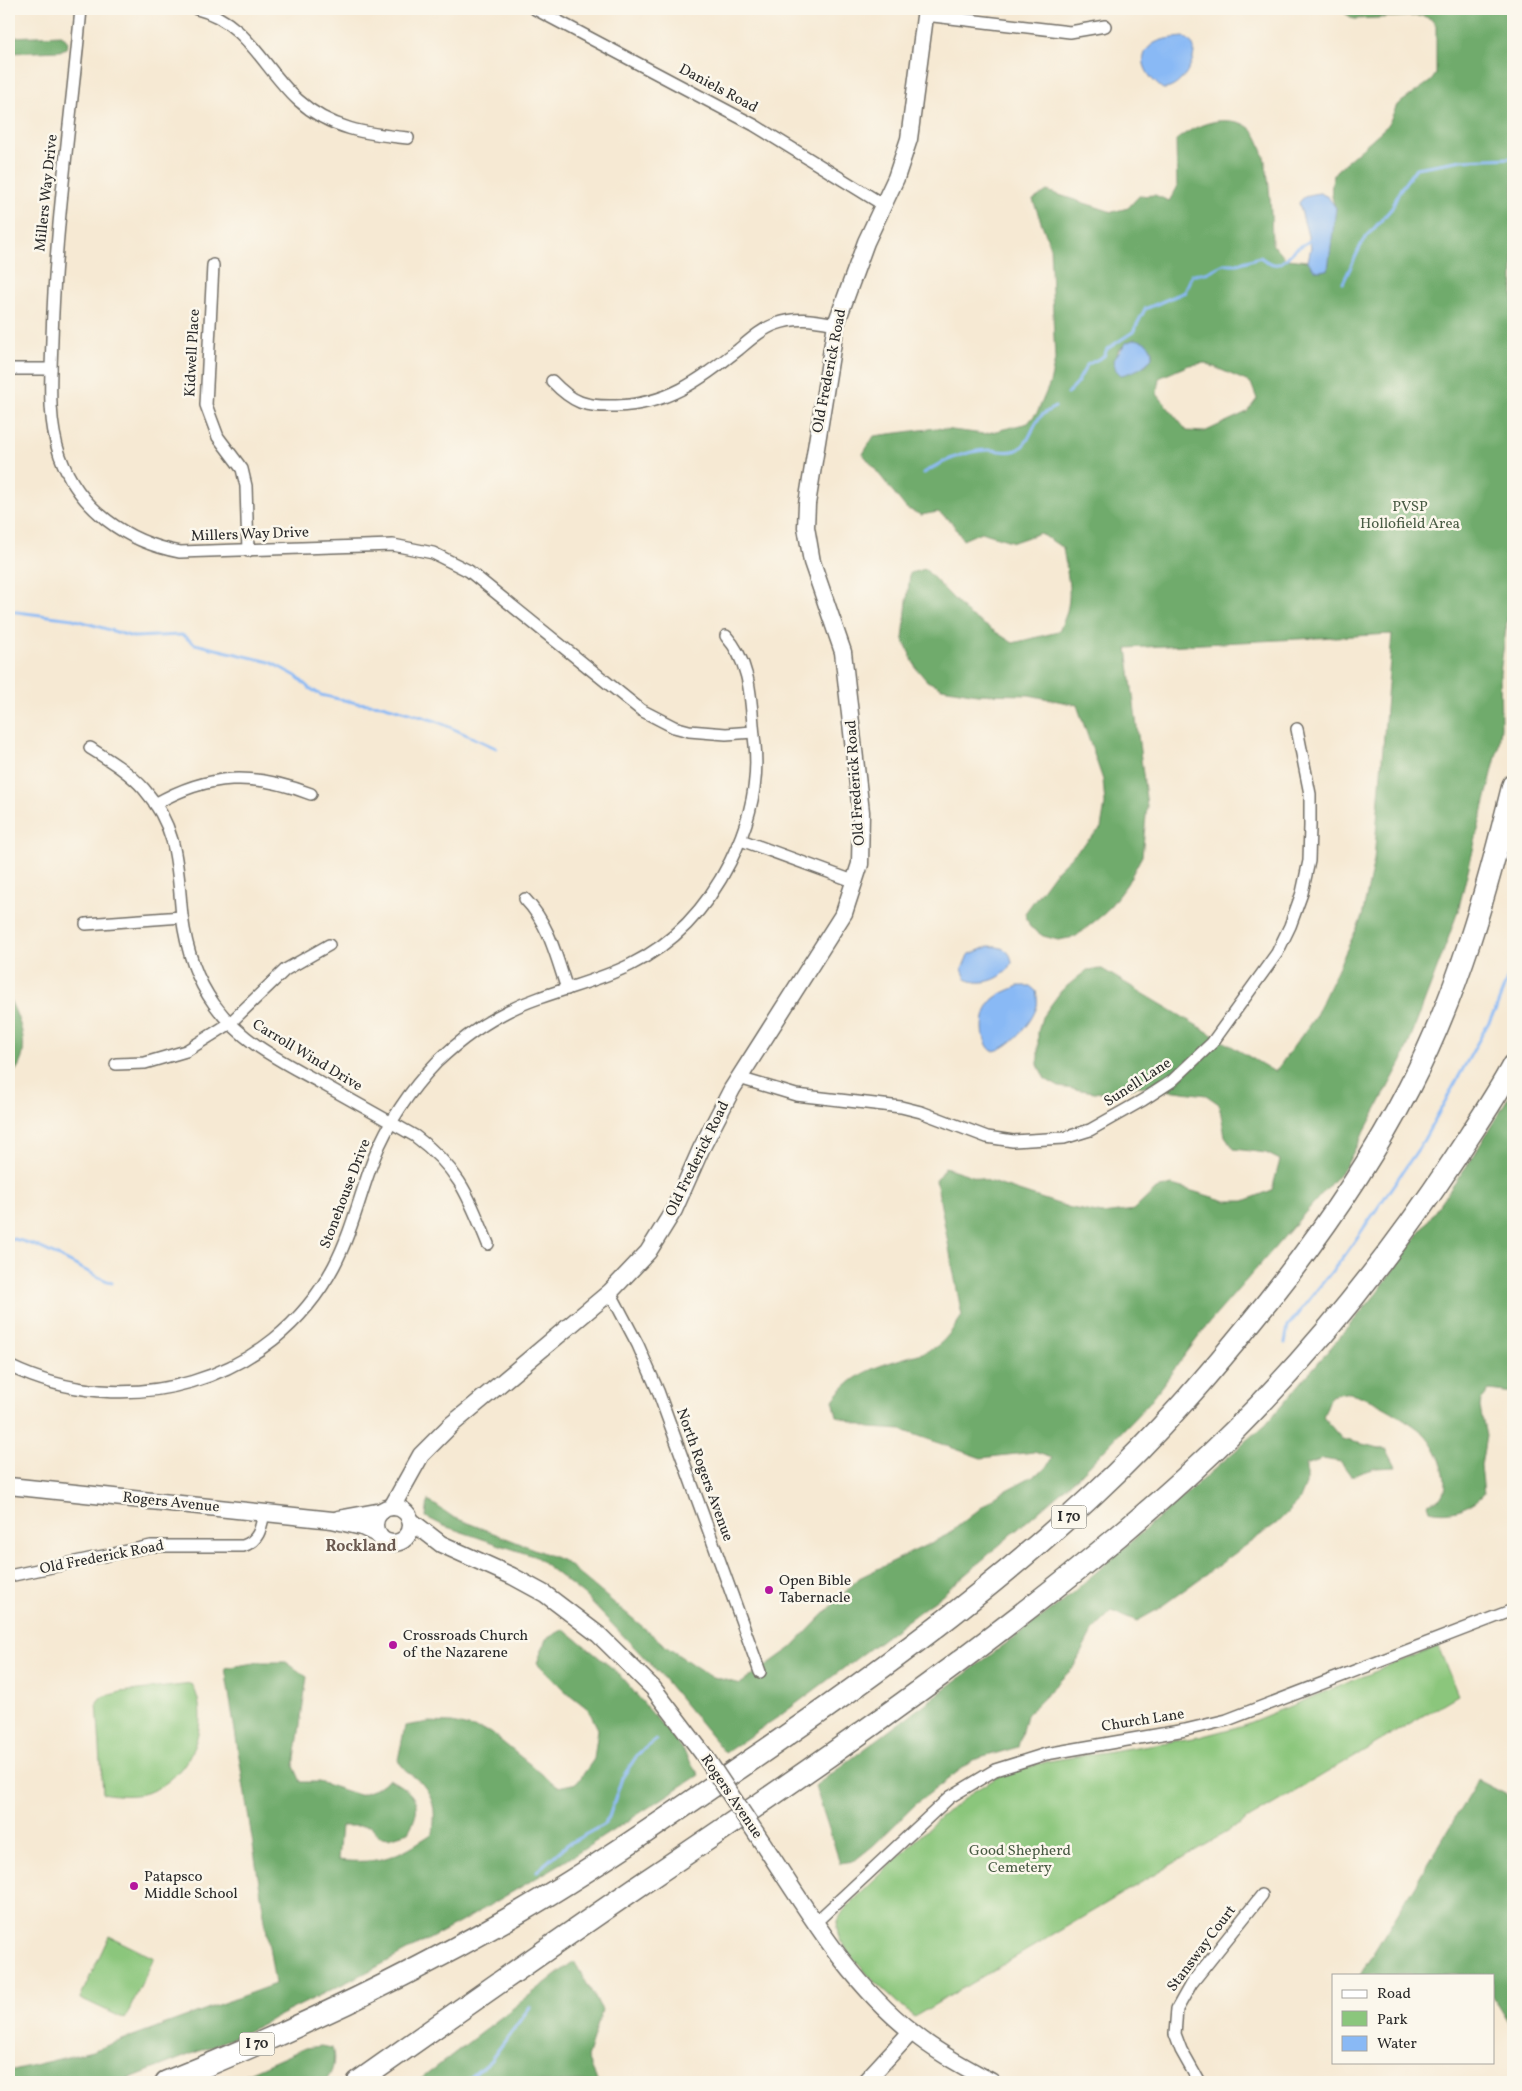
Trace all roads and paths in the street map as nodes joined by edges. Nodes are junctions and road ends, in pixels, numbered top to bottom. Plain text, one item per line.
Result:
1 (81, 9) edge
2 (198, 9) edge
3 (535, 9) edge
4 (926, 12) edge
5 (1105, 26) dead end
6 (408, 138) dead end
7 (882, 204) junction
8 (213, 265) dead end
9 (836, 324) junction
10 (9, 369) edge
11 (51, 369) junction
12 (552, 380) dead end
13 (248, 551) junction
14 (726, 636) dead end
15 (1298, 729) dead end
16 (753, 732) junction
17 (90, 748) dead end
18 (1513, 785) edge
19 (311, 794) dead end
20 (156, 804) junction
21 (741, 840) junction
22 (856, 882) junction
23 (525, 899) dead end
24 (182, 917) junction
25 (86, 924) dead end
26 (329, 945) dead end
27 (567, 989) junction
28 (229, 1024) junction
29 (116, 1064) dead end
30 (1513, 1065) edge
31 (739, 1078) junction
32 (391, 1123) junction
33 (488, 1244) dead end
34 (610, 1292) junction
35 (9, 1366) edge
36 (9, 1486) edge
37 (264, 1513) junction
38 (397, 1513) junction
39 (332, 1520) junction
40 (379, 1535) junction
41 (402, 1540) junction
42 (441, 1544) junction
43 (9, 1576) edge
44 (1513, 1610) edge
45 (760, 1672) dead end
46 (1262, 1895) dead end
47 (816, 1922) junction
48 (911, 2032) junction
49 (1195, 2081) edge
50 (166, 2082) edge
51 (358, 2082) edge
52 (865, 2082) edge
53 (992, 2082) edge

1 - 11 street, Millers Way Drive
2 - 6 street
3 - 7 street, Daniels Road
4 - 5 street
4 - 7 street, Old Frederick Road
7 - 9 street, Old Frederick Road
8 - 13 street, Kidwell Place
9 - 12 street
9 - 22 street, Old Frederick Road
10 - 11 street
11 - 13 street, Millers Way Drive
13 - 16 street, Millers Way Drive
14 - 16 street, Stonehouse Drive
15 - 31 street, Sunell Lane
16 - 21 street, Stonehouse Drive
17 - 20 street, Carroll Wind Drive
18 - 50 highway, I 70
19 - 20 street
20 - 24 street, Carroll Wind Drive
21 - 22 street
21 - 27 street, Stonehouse Drive
22 - 31 street, Old Frederick Road
23 - 27 street
24 - 25 street
24 - 28 street, Carroll Wind Drive
26 - 28 street
27 - 32 street, Stonehouse Drive
28 - 29 street
28 - 32 street, Carroll Wind Drive
30 - 51 highway
31 - 34 street, Old Frederick Road
32 - 33 street, Carroll Wind Drive
32 - 35 street, Stonehouse Drive
34 - 38 street, Old Frederick Road
34 - 45 street, North Rogers Avenue
36 - 37 street, Rogers Avenue
37 - 39 street, Rogers Avenue
37 - 43 street, Old Frederick Road
38 - 39 street, Rogers Avenue
38 - 40 street
38 - 41 street
38 - 42 street, Rogers Avenue
39 - 40 street, Rogers Avenue
40 - 41 street
41 - 42 street, Rogers Avenue
42 - 47 street, Rogers Avenue, bridge
44 - 47 street, Church Lane
46 - 49 street, Stansway Court
47 - 48 street, Rogers Avenue
48 - 52 street
48 - 53 street, Rogers Avenue

